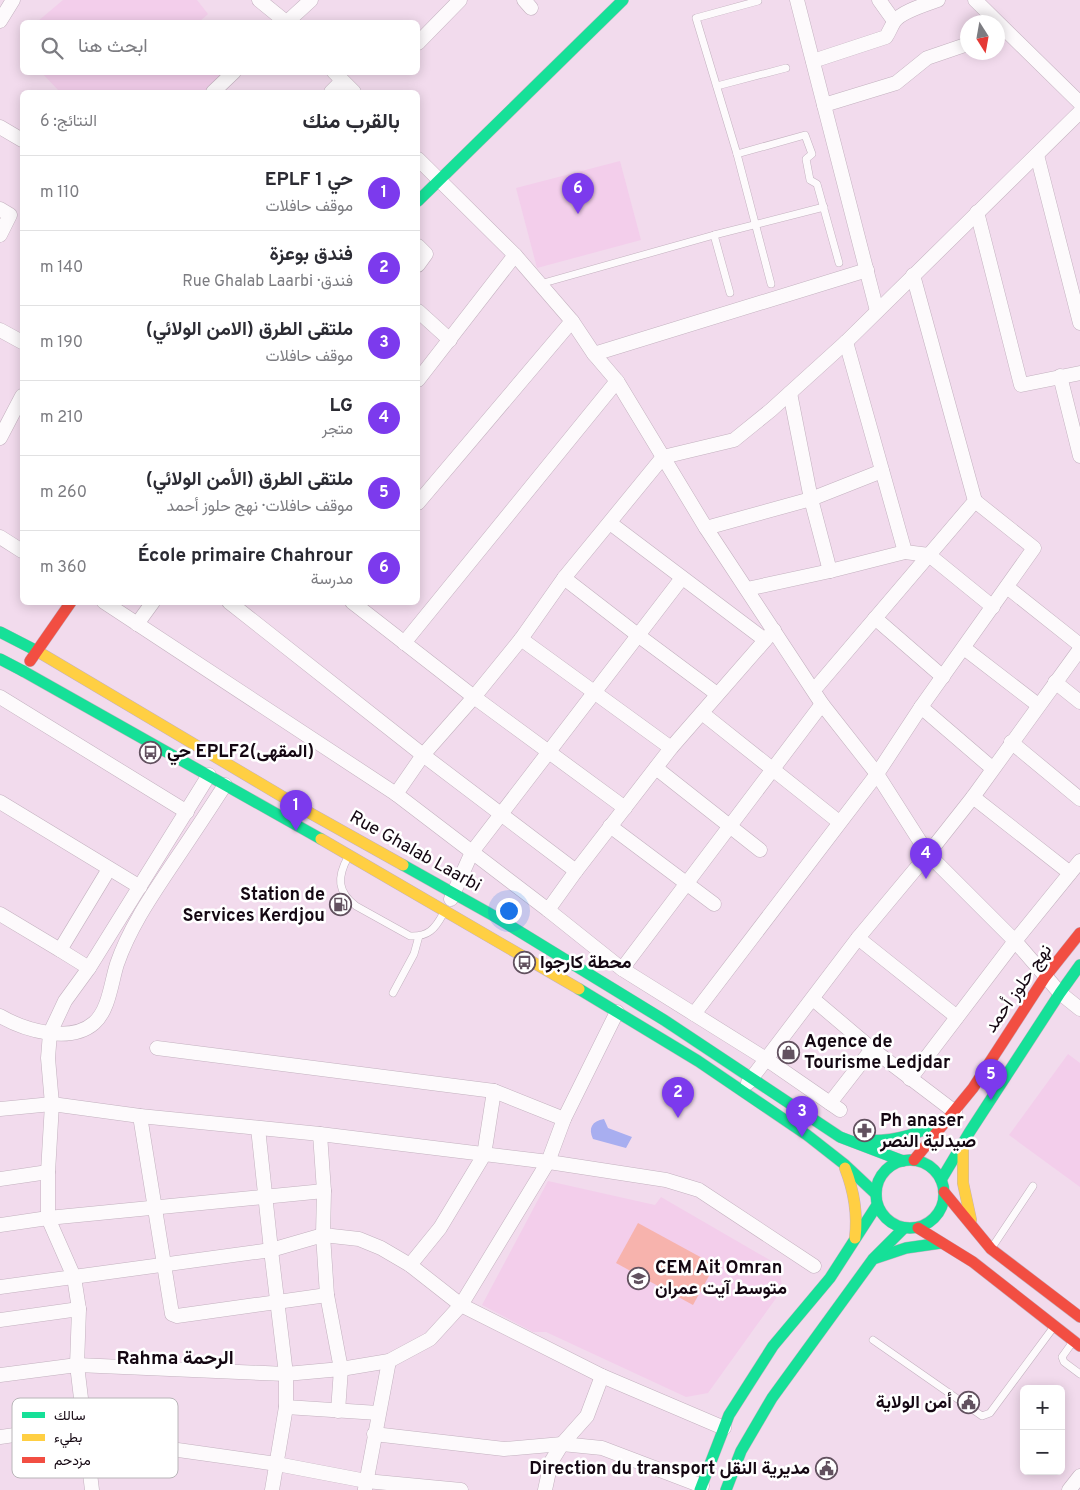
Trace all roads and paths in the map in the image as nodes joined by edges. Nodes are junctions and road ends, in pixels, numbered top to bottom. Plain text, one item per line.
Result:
1 (13, 0) edge
2 (259, 0) edge
3 (310, 0) edge
4 (460, 0) edge
5 (623, 0) edge
6 (797, 0) edge
7 (879, 0) edge
8 (938, 0) edge
9 (975, 0) edge
10 (758, 1) edge
11 (988, 15) edge
12 (284, 20) edge
13 (288, 20) edge
14 (0, 21) edge
15 (894, 21) junction
16 (1005, 35) edge
17 (420, 41) edge
18 (960, 47) edge
19 (813, 61) junction
20 (786, 68) dead end
21 (231, 75) edge
22 (338, 77) edge
23 (716, 86) junction
24 (215, 90) edge
25 (332, 90) edge
26 (352, 90) edge
27 (1080, 103) edge
28 (824, 104) junction
29 (1080, 112) edge
30 (0, 127) edge
31 (20, 139) edge
32 (737, 154) junction
33 (1037, 155) junction
34 (420, 161) edge
35 (438, 180) junction
36 (420, 199) edge
37 (824, 208) junction
38 (0, 209) edge
39 (977, 212) junction
40 (756, 225) junction
41 (0, 235) edge
42 (714, 236) junction
43 (420, 248) edge
44 (515, 255) junction
45 (420, 262) edge
46 (839, 263) dead end
47 (867, 270) junction
48 (913, 275) junction
49 (540, 284) junction
50 (771, 284) dead end
51 (730, 293) dead end
52 (877, 311) junction
53 (420, 313) edge
54 (572, 321) junction
55 (1080, 323) edge
56 (0, 330) edge
57 (450, 340) junction
58 (20, 341) edge
59 (846, 342) junction
60 (594, 354) junction
61 (1080, 372) edge
62 (1060, 376) junction
63 (420, 378) edge
64 (618, 381) junction
65 (790, 393) junction
66 (20, 400) edge
67 (10, 421) junction
68 (20, 427) edge
69 (0, 438) edge
70 (1080, 456) edge
71 (663, 457) junction
72 (882, 471) junction
73 (811, 499) junction
74 (420, 501) edge
75 (975, 501) junction
76 (610, 523) junction
77 (706, 528) junction
78 (0, 537) edge
79 (20, 550) edge
80 (905, 552) junction
81 (929, 555) junction
82 (830, 571) junction
83 (564, 578) junction
84 (682, 578) junction
85 (1007, 586) junction
86 (747, 589) junction
87 (70, 605) edge
88 (108, 605) edge
89 (151, 605) edge
90 (233, 605) edge
91 (356, 605) edge
92 (993, 607) junction
93 (875, 618) junction
94 (137, 624) junction
95 (0, 632) edge
96 (769, 635) junction
97 (638, 636) junction
98 (521, 640) junction
99 (404, 643) junction
100 (1080, 647) edge
101 (964, 648) junction
102 (37, 651) junction
103 (0, 659) edge
104 (23, 671) junction
105 (943, 677) junction
106 (1055, 682) junction
107 (814, 690) junction
108 (594, 693) junction
109 (718, 694) junction
110 (0, 697) edge
111 (474, 697) junction
112 (1080, 702) edge
113 (822, 704) junction
114 (1038, 705) junction
115 (921, 707) junction
116 (702, 713) junction
117 (1011, 742) junction
118 (671, 748) junction
119 (548, 752) junction
120 (423, 755) junction
121 (656, 768) junction
122 (992, 768) junction
123 (773, 770) junction
124 (877, 774) junction
125 (209, 775) junction
126 (225, 785) junction
127 (396, 794) junction
128 (973, 797) junction
129 (1080, 799) edge
130 (0, 802) edge
131 (625, 808) junction
132 (187, 812) junction
133 (502, 814) junction
134 (839, 822) junction
135 (610, 826) junction
136 (729, 826) junction
137 (338, 828) junction
138 (330, 844) junction
139 (760, 850) dead end
140 (472, 852) junction
141 (928, 854) junction
142 (350, 855) junction
143 (1080, 861) edge
144 (109, 869) junction
145 (576, 871) junction
146 (1070, 874) junction
147 (687, 884) junction
148 (140, 887) junction
149 (454, 893) junction
150 (714, 904) dead end
151 (548, 910) junction
152 (445, 912) junction
153 (0, 914) edge
154 (1080, 933) edge
155 (419, 936) junction
156 (858, 938) junction
157 (1014, 941) junction
158 (60, 950) junction
159 (1080, 965) edge
160 (89, 968) junction
161 (622, 969) junction
162 (1045, 976) junction
163 (393, 993) dead end
164 (1060, 993) junction
165 (813, 999) junction
166 (1080, 1009) edge
167 (617, 1012) junction
168 (694, 1014) junction
169 (0, 1016) edge
170 (957, 1017) junction
171 (664, 1020) junction
172 (50, 1033) junction
173 (655, 1035) junction
174 (157, 1048) dead end
175 (872, 1050) junction
176 (766, 1058) junction
177 (752, 1077) junction
178 (910, 1079) junction
179 (494, 1091) junction
180 (743, 1091) junction
181 (52, 1104) junction
182 (0, 1109) edge
183 (955, 1112) junction
184 (140, 1116) junction
185 (564, 1119) junction
186 (258, 1128) junction
187 (320, 1134) junction
188 (840, 1137) junction
189 (964, 1143) junction
190 (484, 1155) junction
191 (908, 1161) junction
192 (548, 1162) junction
193 (844, 1164) junction
194 (48, 1172) junction
195 (0, 1178) edge
196 (942, 1186) junction
197 (1033, 1186) dead end
198 (324, 1191) junction
199 (265, 1197) junction
200 (876, 1200) junction
201 (155, 1209) junction
202 (48, 1218) junction
203 (0, 1225) edge
204 (904, 1228) junction
205 (918, 1228) junction
206 (975, 1230) junction
207 (323, 1235) junction
208 (941, 1242) junction
209 (854, 1243) junction
210 (991, 1249) junction
211 (270, 1250) junction
212 (873, 1259) junction
213 (164, 1264) junction
214 (410, 1265) junction
215 (814, 1266) dead end
216 (74, 1277) junction
217 (0, 1287) edge
218 (327, 1295) junction
219 (278, 1303) junction
220 (461, 1305) junction
221 (79, 1309) junction
222 (1061, 1317) junction
223 (1080, 1317) edge
224 (0, 1320) edge
225 (873, 1340) dead end
226 (1077, 1343) edge
227 (389, 1361) junction
228 (77, 1365) junction
229 (341, 1369) junction
230 (286, 1374) junction
231 (1080, 1374) edge
232 (0, 1375) edge
233 (602, 1376) junction
234 (81, 1398) edge
235 (286, 1408) junction
236 (338, 1411) junction
237 (378, 1413) junction
238 (724, 1428) junction
239 (374, 1434) junction
240 (562, 1444) junction
241 (178, 1447) edge
242 (277, 1464) junction
243 (1080, 1476) edge
244 (366, 1485) edge
245 (701, 1488) edge
246 (272, 1490) edge
247 (461, 1490) edge
248 (545, 1490) edge
249 (726, 1490) edge
250 (1069, 1490) edge

1 - 14 street
2 - 12 street
3 - 13 street
4 - 17 street
5 - 35 main road
6 - 19 street
7 - 15 street
8 - 15 street
9 - 11 street
10 - 23 lane
15 - 19 street
16 - 27 street
18 - 28 street
19 - 28 street
20 - 23 lane
21 - 24 street
22 - 25 street
22 - 26 street
23 - 32 lane
28 - 47 street
29 - 33 street
30 - 31 street
32 - 37 lane
32 - 40 lane
33 - 39 street
33 - 55 street
34 - 35 street
35 - 36 main road
35 - 44 street
37 - 40 lane
37 - 46 lane
38 - 41 street
39 - 48 street
39 - 62 street
40 - 42 lane
40 - 50 lane
42 - 49 lane
42 - 51 lane
43 - 45 street
44 - 49 street
44 - 57 street
47 - 52 street
47 - 60 street
48 - 52 street
48 - 75 street
49 - 54 street
52 - 59 street
53 - 57 street
54 - 60 street
54 - 74 street
56 - 58 street
57 - 63 street
59 - 65 street
59 - 72 street
60 - 64 street
61 - 62 street
62 - 70 street
64 - 71 street
64 - 99 street
65 - 71 street
65 - 73 street
66 - 67 street
67 - 68 street
67 - 69 street
71 - 76 street
71 - 77 street
72 - 73 street
72 - 80 street
73 - 77 street
73 - 82 street
75 - 81 street
75 - 85 street
76 - 83 street
76 - 84 street
77 - 86 street
78 - 79 street
80 - 81 street
80 - 82 street
81 - 92 street
81 - 93 street
82 - 86 street
83 - 97 street
83 - 98 street
84 - 96 street
84 - 97 street
85 - 92 street
85 - 100 street
86 - 96 street
87 - 102 main road
88 - 94 street
89 - 94 street
90 - 120 street
91 - 99 street
92 - 101 street
93 - 105 street
93 - 107 street
94 - 127 street
95 - 102 main road, Rue Ghalab Laarbi
96 - 107 street
96 - 109 street
97 - 108 street
97 - 109 street
98 - 108 street
98 - 111 street
99 - 111 street
100 - 106 street
101 - 105 street
101 - 114 street
102 - 104 main road
102 - 137 main road, Rue Ghalab Laarbi
103 - 104 main road, Rue Ghalab Laarbi
104 - 125 main road, Rue Ghalab Laarbi
105 - 115 street
106 - 112 street
106 - 114 street
107 - 113 street
108 - 118 street
108 - 119 street
109 - 116 street
110 - 132 street
111 - 119 street
111 - 120 street
113 - 123 street
113 - 124 street
114 - 117 street
115 - 122 street
115 - 124 street
116 - 118 street
116 - 123 street
117 - 122 street
117 - 129 street
118 - 121 street
119 - 131 street
119 - 133 street
120 - 127 street
120 - 133 street
121 - 131 street
121 - 136 street
122 - 128 street
123 - 134 street
123 - 136 street
124 - 134 street
124 - 141 street
125 - 126 main road, Rue Ghalab Laarbi
125 - 132 street
126 - 138 main road, Rue Ghalab Laarbi
126 - 172 street
127 - 140 street
128 - 141 street
128 - 146 street
130 - 144 street
131 - 135 street
132 - 148 street
133 - 140 street
133 - 145 street
134 - 168 street
135 - 145 street
135 - 147 street
136 - 139 street
136 - 147 street
137 - 138 main road
137 - 149 main road, Rue Ghalab Laarbi
138 - 142 main road, Rue Ghalab Laarbi
140 - 149 street
140 - 151 street
141 - 156 street
141 - 157 street
142 - 152 main road, Rue Ghalab Laarbi
142 - 155 lane
143 - 146 street
144 - 148 street
144 - 158 street
145 - 151 street
146 - 157 street
147 - 150 street
147 - 161 street
148 - 160 street
149 - 152 street
149 - 171 main road, Rue Ghalab Laarbi
151 - 161 street
152 - 155 lane
152 - 167 main road, Rue Ghalab Laarbi
153 - 158 street
154 - 162 main road, نهج حلوز أحمد
155 - 163 lane
156 - 165 street
156 - 170 street
157 - 162 street
157 - 170 street
158 - 160 street
159 - 164 main road, نهج حلوز أحمد
160 - 172 street
161 - 168 street
162 - 164 street
162 - 183 main road, نهج حلوز أحمد
164 - 166 street
164 - 189 main road, نهج حلوز أحمد
165 - 175 street
165 - 176 street
167 - 173 main road, Rue Ghalab Laarbi
167 - 185 street
168 - 176 street
169 - 172 street
170 - 178 street
171 - 173 main road
171 - 177 main road, Rue Ghalab Laarbi
172 - 181 street
173 - 180 main road, Rue Ghalab Laarbi
174 - 179 street
175 - 176 street
175 - 178 street
176 - 177 street
177 - 180 street
177 - 188 main road, Rue Ghalab Laarbi
178 - 183 street
179 - 185 street
179 - 190 street
180 - 193 main road, Rue Ghalab Laarbi
181 - 182 street
181 - 184 street
181 - 194 street
183 - 188 main road
183 - 191 main road, نهج حلوز أحمد
184 - 186 street
184 - 201 street
185 - 192 street
186 - 187 street
186 - 199 street
187 - 190 street
187 - 198 street
188 - 191 main road, Rue Ghalab Laarbi
189 - 196 main road, نهج حلوز أحمد
189 - 206 main road
190 - 192 street
190 - 214 street
191 - 196 main road
191 - 200 main road
192 - 215 street
192 - 220 street
193 - 200 main road, Rue Ghalab Laarbi
193 - 209 main road
194 - 195 street
194 - 202 street
196 - 205 main road
196 - 206 main road
197 - 210 lane
198 - 199 street
198 - 207 street
199 - 201 street
199 - 211 street
200 - 204 main road
200 - 209 main road
201 - 202 street
201 - 213 street
202 - 203 street
202 - 216 street
204 - 205 main road
204 - 212 main road
205 - 208 main road
206 - 210 main road
207 - 211 street
207 - 214 street
207 - 218 street
208 - 212 main road
208 - 222 main road
209 - 238 main road
210 - 222 main road
211 - 213 street
211 - 219 street
212 - 249 main road
213 - 216 street
213 - 219 street
214 - 220 street
216 - 217 street
216 - 221 street
218 - 219 street
218 - 229 street
219 - 230 street
220 - 227 street
220 - 233 street
221 - 224 street
221 - 228 street
222 - 223 main road
222 - 225 lane
222 - 226 main road
226 - 231 lane
227 - 229 street
227 - 237 street
228 - 230 street
228 - 232 street
228 - 234 street
229 - 230 street
229 - 236 street
230 - 235 street
233 - 238 street
233 - 240 street
235 - 236 street
235 - 242 street
236 - 237 street
237 - 239 street
238 - 245 main road
239 - 240 street
239 - 244 street
240 - 245 street
240 - 248 street
241 - 242 street
242 - 244 street
242 - 246 street
243 - 250 street
244 - 247 street

